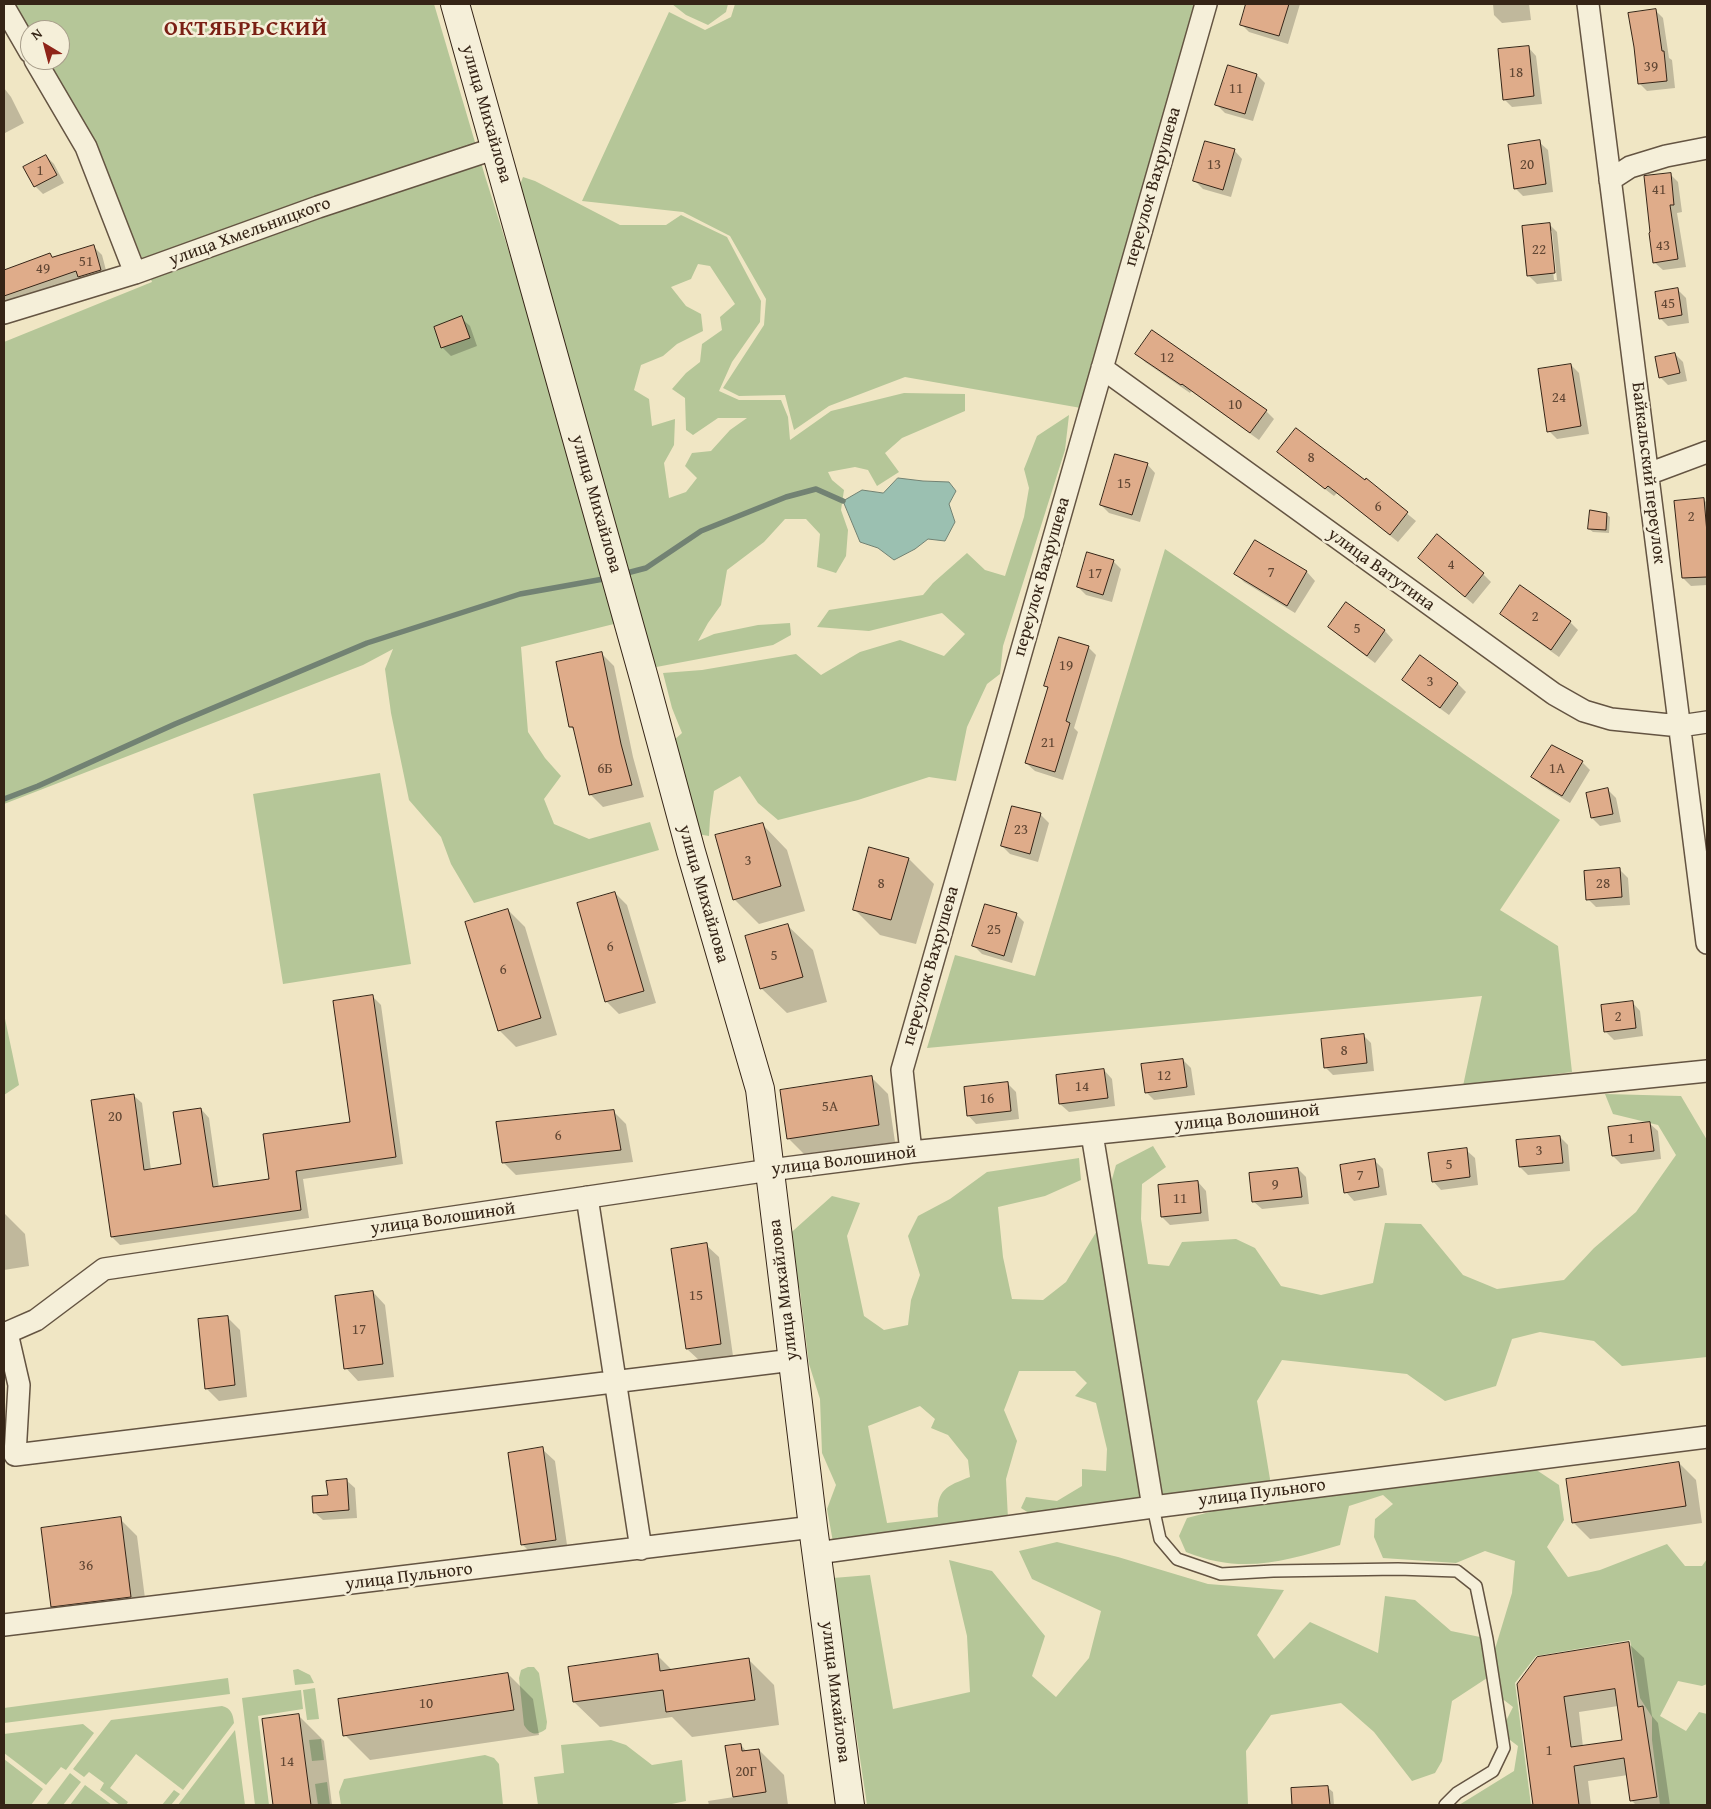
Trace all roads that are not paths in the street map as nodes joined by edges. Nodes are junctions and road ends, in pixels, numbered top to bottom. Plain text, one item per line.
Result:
1 (456, 4) edge
2 (1206, 4) edge
3 (1588, 4) edge
4 (4, 7) edge
5 (20, 35) edge
6 (41, 70) edge
7 (496, 148) junction
8 (1707, 148) edge
9 (1610, 180) junction
10 (135, 272) junction
11 (4, 313) edge
12 (1102, 368) junction
13 (1707, 452) edge
14 (1648, 474) junction
15 (1707, 722) edge
16 (1680, 726) junction
17 (1707, 943) edge
18 (1707, 1071) edge
19 (1092, 1134) junction
20 (911, 1152) junction
21 (770, 1170) junction
22 (587, 1197) junction
23 (5, 1333) edge
24 (793, 1360) junction
25 (615, 1382) junction
26 (1707, 1437) edge
27 (1153, 1507) junction
28 (815, 1540) junction
29 (641, 1549) junction
30 (4, 1625) edge
31 (850, 1805) edge
32 (1445, 1805) edge

1 - 7 street, улица Михайлова
2 - 12 street, переулок Вахрушева
3 - 9 street, Байкальский переулок
4 - 5 street
6 - 10 street
7 - 10 street, улица Хмельницкого
7 - 21 street, улица Михайлова
8 - 9 street
9 - 14 street, Байкальский переулок
10 - 11 street, улица Хмельницкого
12 - 16 street, улица Ватутина
12 - 20 street, переулок Вахрушева
13 - 14 street
14 - 16 street, Байкальский переулок
15 - 16 street, улица Ватутина
16 - 17 street, Байкальский переулок
18 - 19 street, улица Волошиной
19 - 20 street, улица Волошиной
19 - 27 street
20 - 21 street, улица Волошиной
21 - 22 street, улица Волошиной
21 - 24 street, улица Михайлова
22 - 23 street, улица Волошиной
22 - 25 street
23 - 25 street
24 - 25 street
24 - 28 street, улица Михайлова
25 - 29 street
26 - 27 street, улица Пульного
27 - 28 street, улица Пульного
27 - 32 lane
28 - 29 street, улица Пульного
28 - 31 street, улица Михайлова
29 - 30 street, улица Пульного

